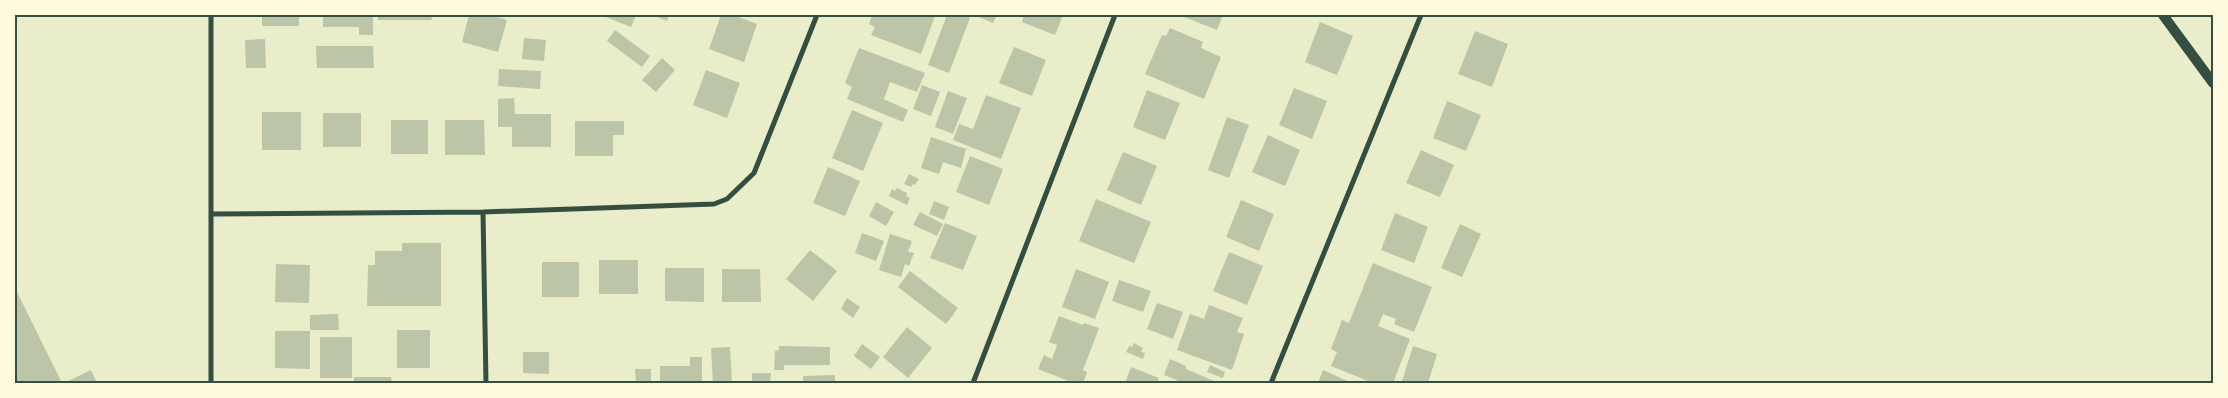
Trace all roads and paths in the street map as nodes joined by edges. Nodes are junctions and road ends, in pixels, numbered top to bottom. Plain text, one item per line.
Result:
1 (211, 15) edge
2 (817, 15) edge
3 (1114, 15) edge
4 (1421, 15) edge
5 (2163, 15) edge
6 (2213, 83) edge
7 (483, 212) junction
8 (211, 214) junction
9 (211, 383) edge
10 (486, 383) edge
11 (973, 383) edge
12 (1271, 383) edge

1 - 8 street
2 - 7 street
3 - 11 street
4 - 12 street
5 - 6 main road
7 - 8 street
7 - 10 street
8 - 9 street

